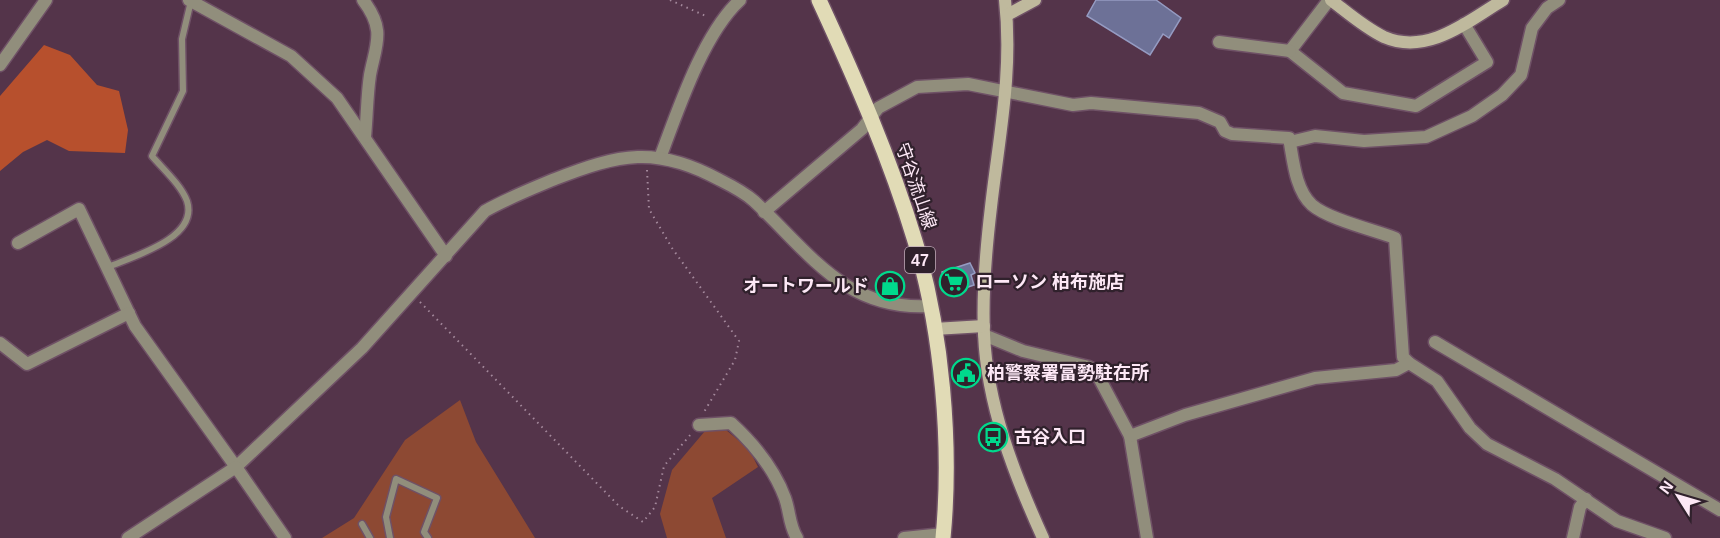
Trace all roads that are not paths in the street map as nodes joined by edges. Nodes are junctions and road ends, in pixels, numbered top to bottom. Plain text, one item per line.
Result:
1 (46, 0) edge
2 (190, 0) edge
3 (363, 0) edge
4 (740, 0) edge
5 (819, 0) edge
6 (1005, 0) edge
7 (1035, 0) edge
8 (1330, 0) edge
9 (1503, 0) edge
10 (1559, 0) edge
11 (1007, 15) junction
12 (1464, 24) junction
13 (1219, 42) dead end
14 (1290, 51) junction
15 (0, 65) edge
16 (1006, 93) junction
17 (870, 118) junction
18 (365, 136) junction
19 (1290, 142) junction
20 (660, 158) junction
21 (764, 212) junction
22 (18, 243) dead end
23 (446, 256) junction
24 (108, 267) junction
25 (930, 306) junction
26 (129, 313) junction
27 (934, 329) junction
28 (984, 331) junction
29 (1435, 342) dead end
30 (0, 343) edge
31 (1409, 363) junction
32 (699, 425) road end
33 (1130, 436) junction
34 (236, 466) junction
35 (1586, 498) junction
36 (1720, 510) edge
37 (362, 524) dead end
38 (943, 536) edge
39 (128, 538) edge
40 (285, 538) edge
41 (370, 538) edge
42 (390, 538) edge
43 (428, 538) edge
44 (797, 538) edge
45 (904, 538) edge
46 (1043, 538) edge
47 (1147, 538) edge
48 (1573, 538) edge
49 (1665, 538) edge

1 - 15 street
2 - 18 street
2 - 24 lane
3 - 18 street
4 - 20 street
5 - 17 main road, 守谷流山線 / 47
6 - 11 street
7 - 11 street
8 - 12 street
8 - 14 street
9 - 12 street
10 - 19 street
11 - 16 street
12 - 14 street
13 - 14 street
16 - 17 street
16 - 19 street
16 - 28 street
17 - 21 street
17 - 25 main road, 守谷流山線 / 47
18 - 23 street
19 - 31 street
20 - 21 street
20 - 23 street
21 - 25 street
22 - 24 street
23 - 34 street
24 - 26 street
25 - 27 main road, 守谷流山線 / 47
26 - 30 street
26 - 34 street
27 - 28 street
27 - 38 main road, 守谷流山線 / 47
28 - 33 street
28 - 46 street
29 - 36 street
31 - 33 street
31 - 35 street
32 - 44 street
33 - 47 street
34 - 39 street
34 - 40 street
35 - 48 street
35 - 49 street
37 - 41 lane
38 - 45 street
42 - 43 lane

